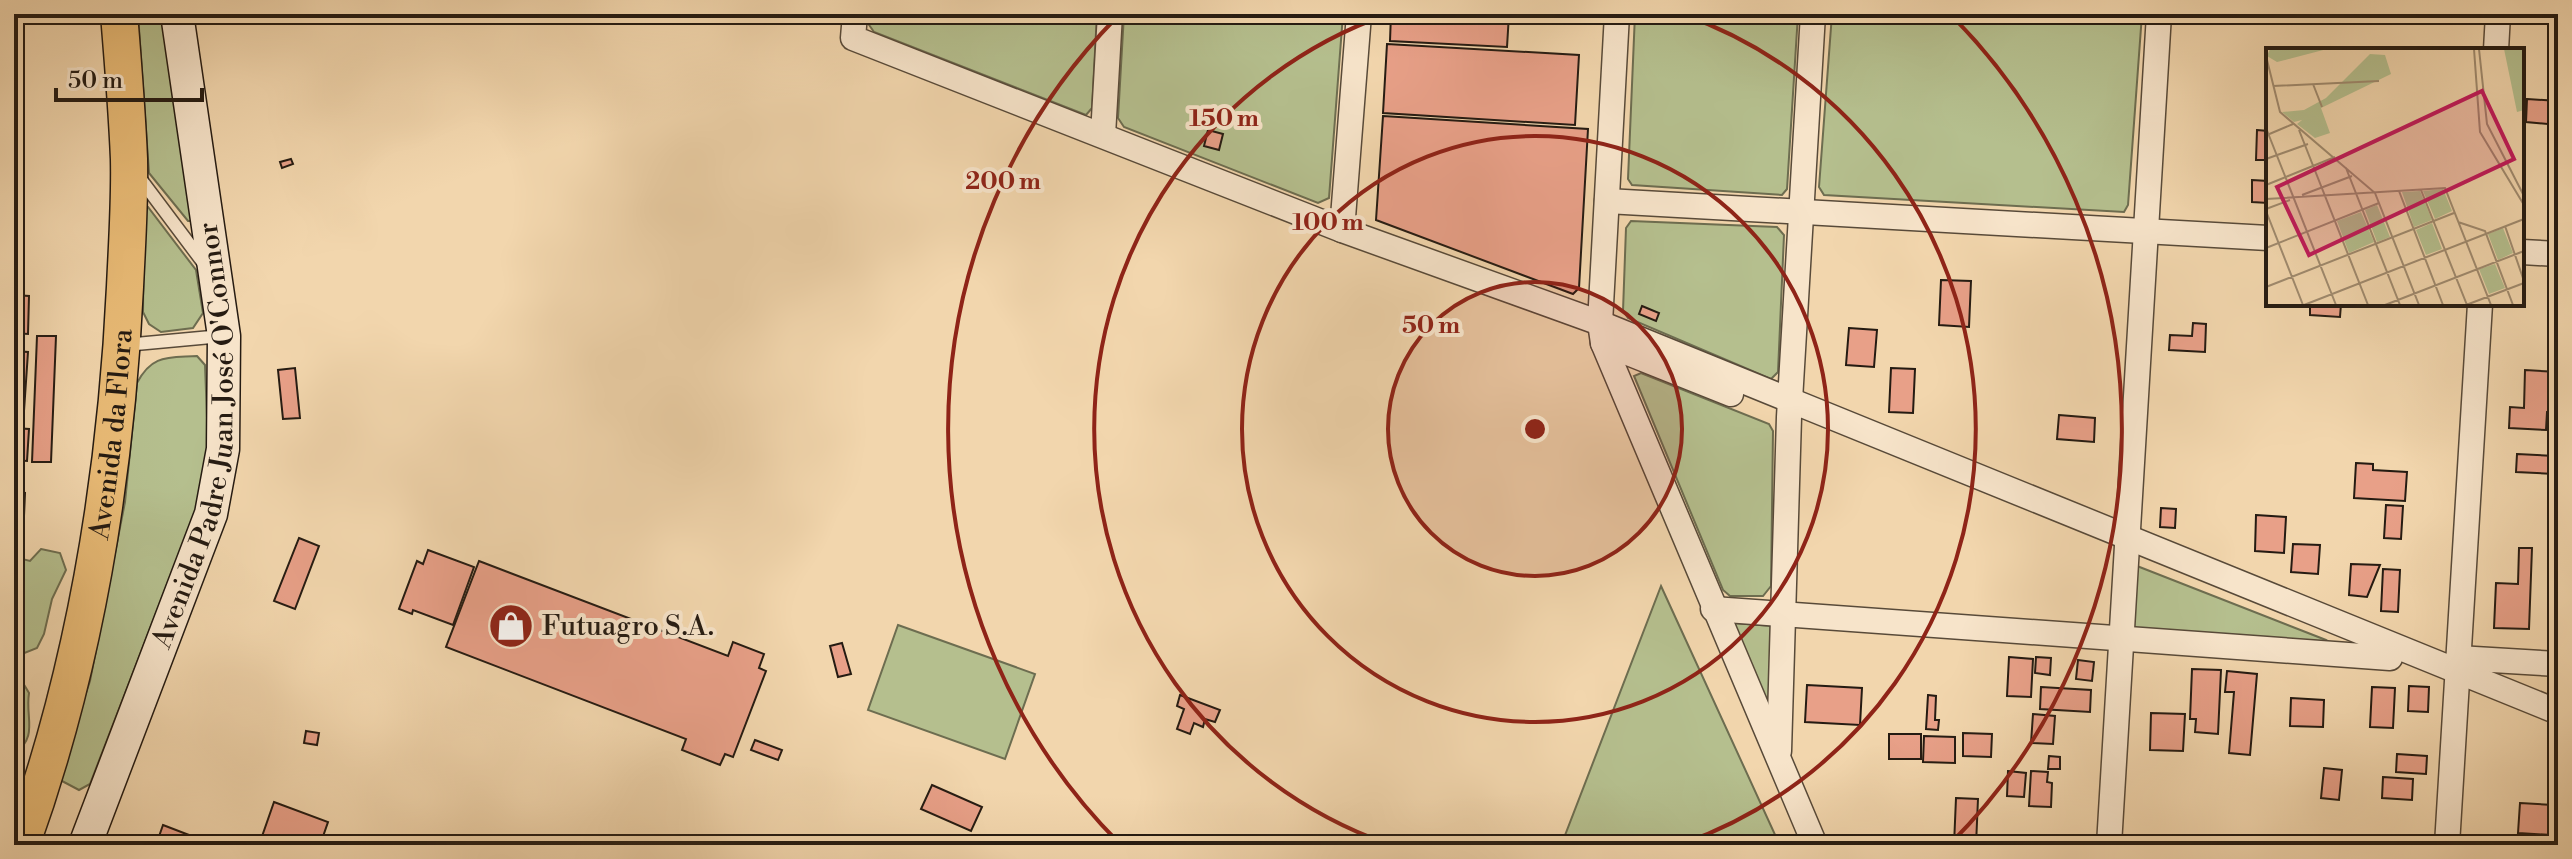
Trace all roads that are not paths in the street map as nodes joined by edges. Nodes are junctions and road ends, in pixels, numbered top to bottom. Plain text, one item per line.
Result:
1 (119, 14) edge
2 (177, 14) edge
3 (855, 14) edge
4 (1110, 14) edge
5 (1359, 14) edge
6 (1617, 14) edge
7 (1813, 14) edge
8 (2159, 14) edge
9 (2498, 14) edge
10 (2496, 48) edge
11 (1103, 135) junction
12 (129, 163) junction
13 (1607, 201) junction
14 (1801, 212) junction
15 (1342, 230) junction
16 (2145, 231) junction
17 (2266, 238) edge
18 (2524, 252) edge
19 (2558, 254) edge
20 (216, 280) junction
21 (2480, 306) edge
22 (1602, 333) junction
23 (224, 336) junction
24 (122, 345) junction
25 (1789, 409) junction
26 (2126, 544) junction
27 (1713, 609) junction
28 (1783, 614) junction
29 (2120, 638) junction
30 (2390, 658) junction
31 (2558, 664) edge
32 (2457, 671) junction
33 (2558, 712) edge
34 (2558, 725) edge
35 (1779, 761) junction
36 (21, 845) edge
37 (85, 845) edge
38 (1815, 845) edge
39 (2109, 845) edge
40 (2447, 845) edge

1 - 12 main road, Avenida da Flora
2 - 20 street, Avenida Padre Juan José O'Connor
3 - 11 street
4 - 11 street
5 - 15 street
6 - 13 street
7 - 14 street
8 - 16 street
9 - 10 street
11 - 15 street
12 - 20 lane
12 - 24 main road, Avenida da Flora
13 - 14 street
13 - 22 street
14 - 16 street
14 - 25 street
15 - 22 street
16 - 17 street
16 - 26 street
18 - 19 street
20 - 23 street, Avenida Padre Juan José O'Connor
21 - 32 street
22 - 25 street
22 - 27 street
23 - 24 lane
23 - 37 street, Avenida Padre Juan José O'Connor
24 - 36 main road, Avenida da Flora
25 - 26 street
25 - 28 street
26 - 29 street
26 - 30 street
26 - 32 street
27 - 28 street
27 - 35 street
28 - 29 street
28 - 35 street
29 - 30 street
29 - 39 street
30 - 32 street
31 - 32 street
32 - 33 street
32 - 34 street
32 - 40 street
35 - 38 street

